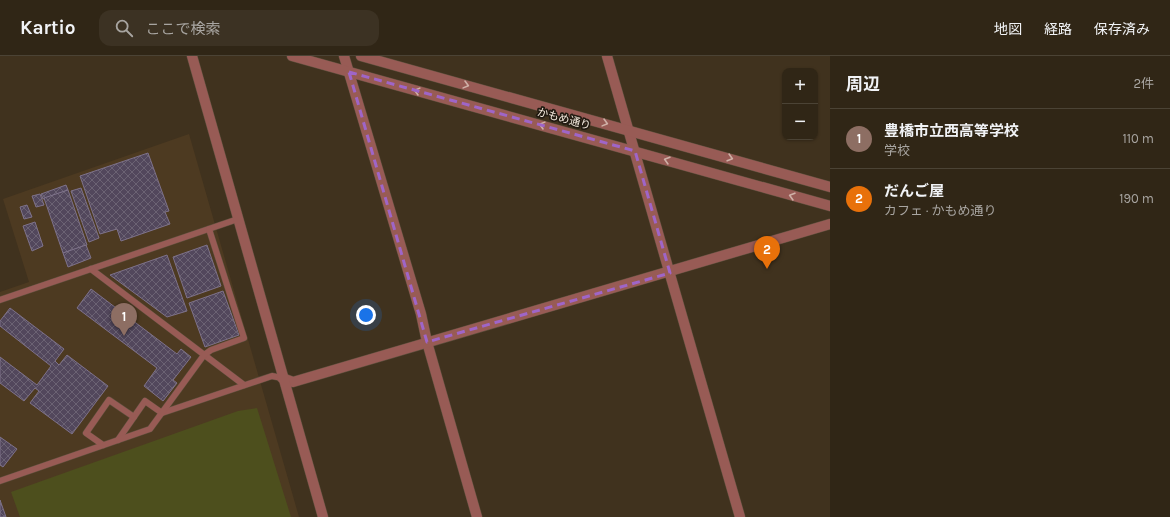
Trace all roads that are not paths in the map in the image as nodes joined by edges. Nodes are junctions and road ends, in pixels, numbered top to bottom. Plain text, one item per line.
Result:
1 (192, 56) edge
2 (292, 56) edge
3 (344, 56) edge
4 (361, 56) edge
5 (607, 56) edge
6 (349, 72) junction
7 (628, 129) junction
8 (635, 151) junction
9 (830, 187) edge
10 (830, 206) edge
11 (238, 219) junction
12 (830, 224) edge
13 (209, 229) junction
14 (91, 269) junction
15 (670, 273) junction
16 (0, 300) edge
17 (426, 342) junction
18 (204, 356) junction
19 (282, 378) junction
20 (244, 385) junction
21 (162, 413) junction
22 (134, 418) junction
23 (118, 440) junction
24 (103, 445) junction
25 (0, 481) edge
26 (323, 517) edge
27 (478, 517) edge
28 (740, 517) edge

1 - 11 street
2 - 6 street, かもめ通り
3 - 6 street
4 -> 7 street, かもめ通り
5 - 7 street
8 -> 6 street, かもめ通り
6 - 17 street
7 - 8 street
7 -> 9 street, かもめ通り
10 -> 8 street, かもめ通り
8 - 15 street
11 - 13 lane
11 - 19 street
12 - 15 street
13 - 14 lane
13 - 18 lane
14 - 16 lane
14 - 18 lane
15 - 17 street
15 - 28 street
17 - 19 street
17 - 27 street
18 - 20 lane
18 - 21 lane
19 - 20 lane
19 - 26 street
20 - 21 lane
21 - 22 lane
21 - 23 lane
22 - 23 lane
22 - 24 lane
23 - 24 lane
24 - 25 lane

